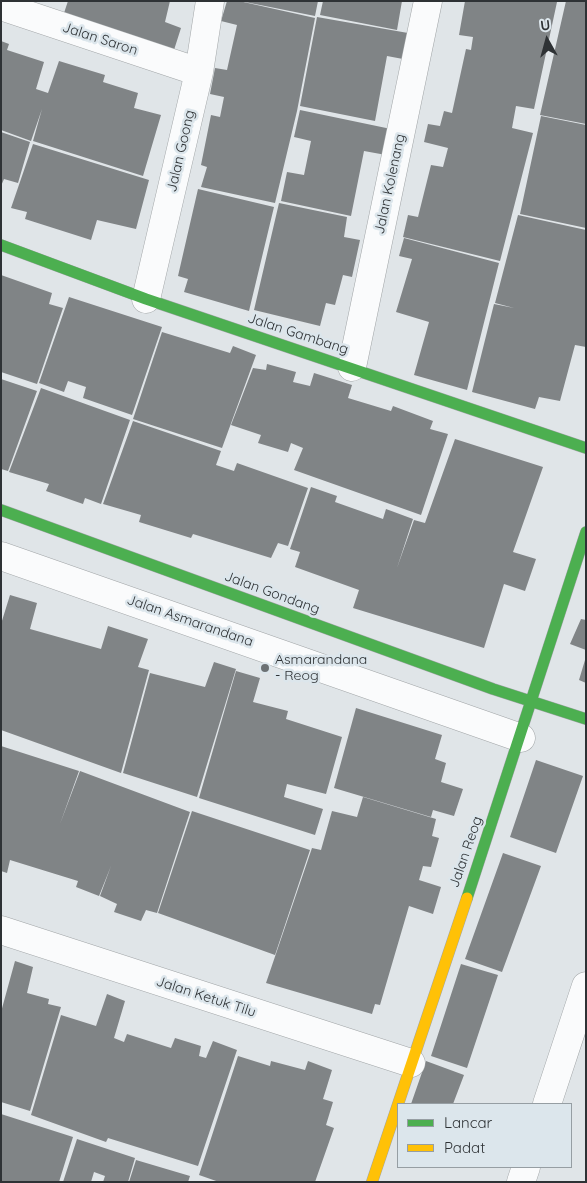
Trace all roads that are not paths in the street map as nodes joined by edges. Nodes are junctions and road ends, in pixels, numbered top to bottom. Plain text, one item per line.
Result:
1 (210, 1) edge
2 (428, 1) edge
3 (1, 6) edge
4 (199, 72) junction
5 (1, 245) edge
6 (146, 300) junction
7 (352, 367) junction
8 (586, 448) edge
9 (1, 510) edge
10 (586, 532) edge
11 (1, 556) edge
12 (532, 702) junction
13 (586, 719) edge
14 (520, 738) junction
15 (1, 930) edge
16 (586, 986) edge
17 (411, 1063) junction
18 (398, 1103) edge
19 (546, 1103) edge
20 (397, 1106) edge
21 (526, 1168) edge
22 (372, 1182) edge
23 (521, 1182) edge

1 - 4 street, Jalan Goong
2 - 7 street, Jalan Kolenang
3 - 4 street, Jalan Saron
4 - 6 street, Jalan Goong
5 - 6 street, Jalan Gambang
6 - 7 street, Jalan Gambang
7 - 8 street, Jalan Gambang
9 - 12 street, Jalan Gondang
10 - 12 street, Jalan Reog
11 - 14 street, Jalan Asmarandana
12 - 13 street, Jalan Gondang
12 - 14 street, Jalan Reog
14 - 17 street, Jalan Reog
15 - 17 street, Jalan Ketuk Tilu
16 - 19 street
17 - 18 street, Jalan Reog
20 - 22 street, Jalan Reog
21 - 23 street

